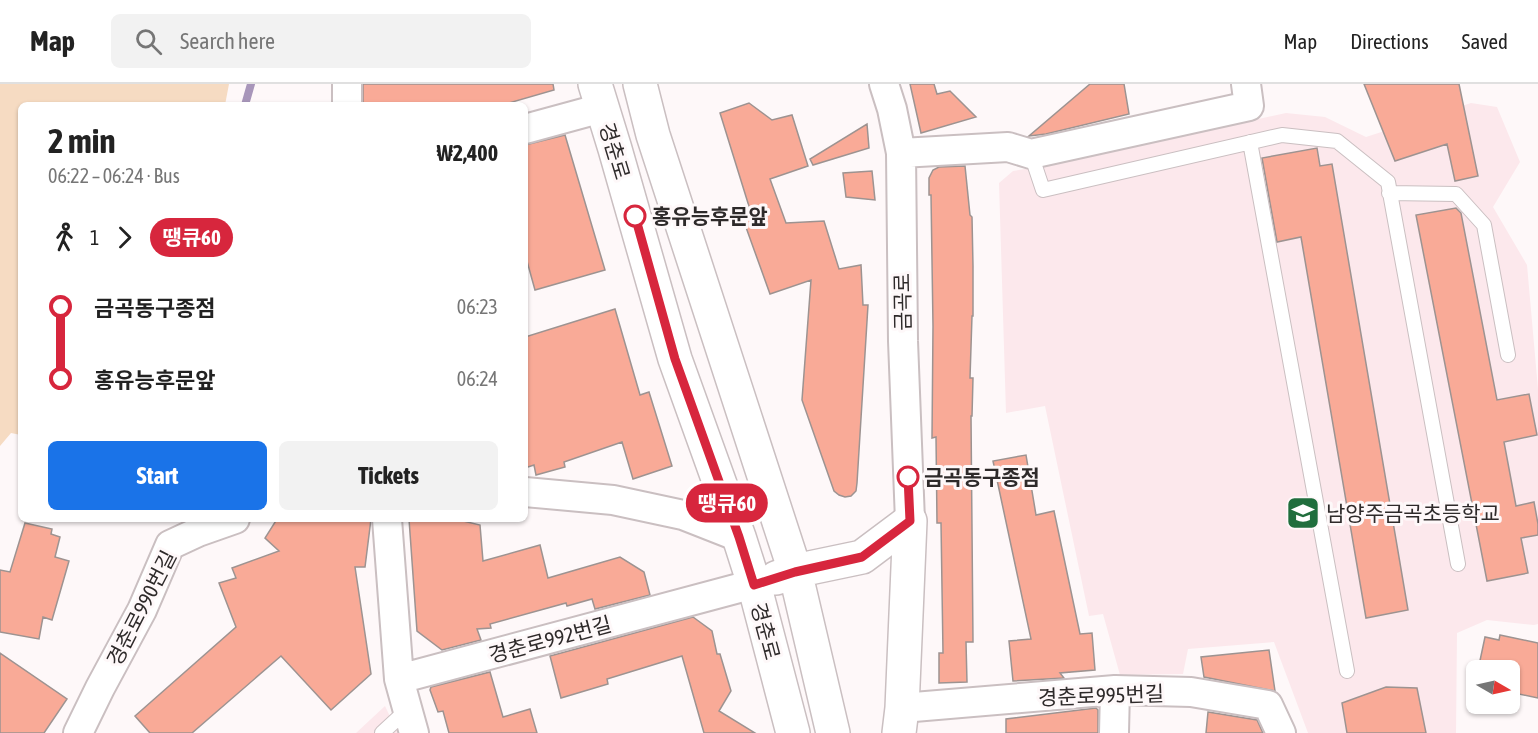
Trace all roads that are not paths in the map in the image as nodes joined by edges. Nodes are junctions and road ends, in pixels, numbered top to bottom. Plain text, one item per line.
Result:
1 (347, 84) edge
2 (640, 84) edge
3 (885, 84) edge
4 (1247, 95) edge
5 (598, 96) edge
6 (347, 102) edge
7 (528, 128) edge
8 (1250, 142) junction
9 (901, 153) junction
10 (1031, 154) junction
11 (1389, 193) junction
12 (1508, 355) dead end
13 (528, 492) edge
14 (910, 521) junction
15 (226, 522) edge
16 (387, 522) edge
17 (739, 537) junction
18 (1458, 564) dead end
19 (795, 572) junction
20 (754, 585) junction
21 (1347, 671) dead end
22 (399, 679) junction
23 (1115, 690) junction
24 (900, 720) edge
25 (411, 721) edge
26 (78, 733) edge
27 (382, 733) edge
28 (793, 733) edge
29 (833, 733) edge
30 (1114, 733) edge
31 (1281, 733) edge

1 - 6 street
2 - 19 street, 경춘로
3 - 9 street, 금곡로
4 - 10 street
5 - 7 street
5 - 17 street, 경춘로
8 - 10 lane
8 - 11 lane
8 - 21 lane
9 - 10 street
9 - 14 street, 금곡로
11 - 12 lane
11 - 18 lane
13 - 17 street
14 - 19 street
14 - 24 street
15 - 26 street, 경춘로990번길
16 - 22 street
17 - 20 street, 경춘로
19 - 20 street
19 - 29 street, 경춘로
20 - 22 street, 경춘로992번길
20 - 28 street, 경춘로
22 - 25 street
23 - 24 street, 경춘로995번길
23 - 30 street
23 - 31 street, 경춘로995번길
25 - 27 lane

